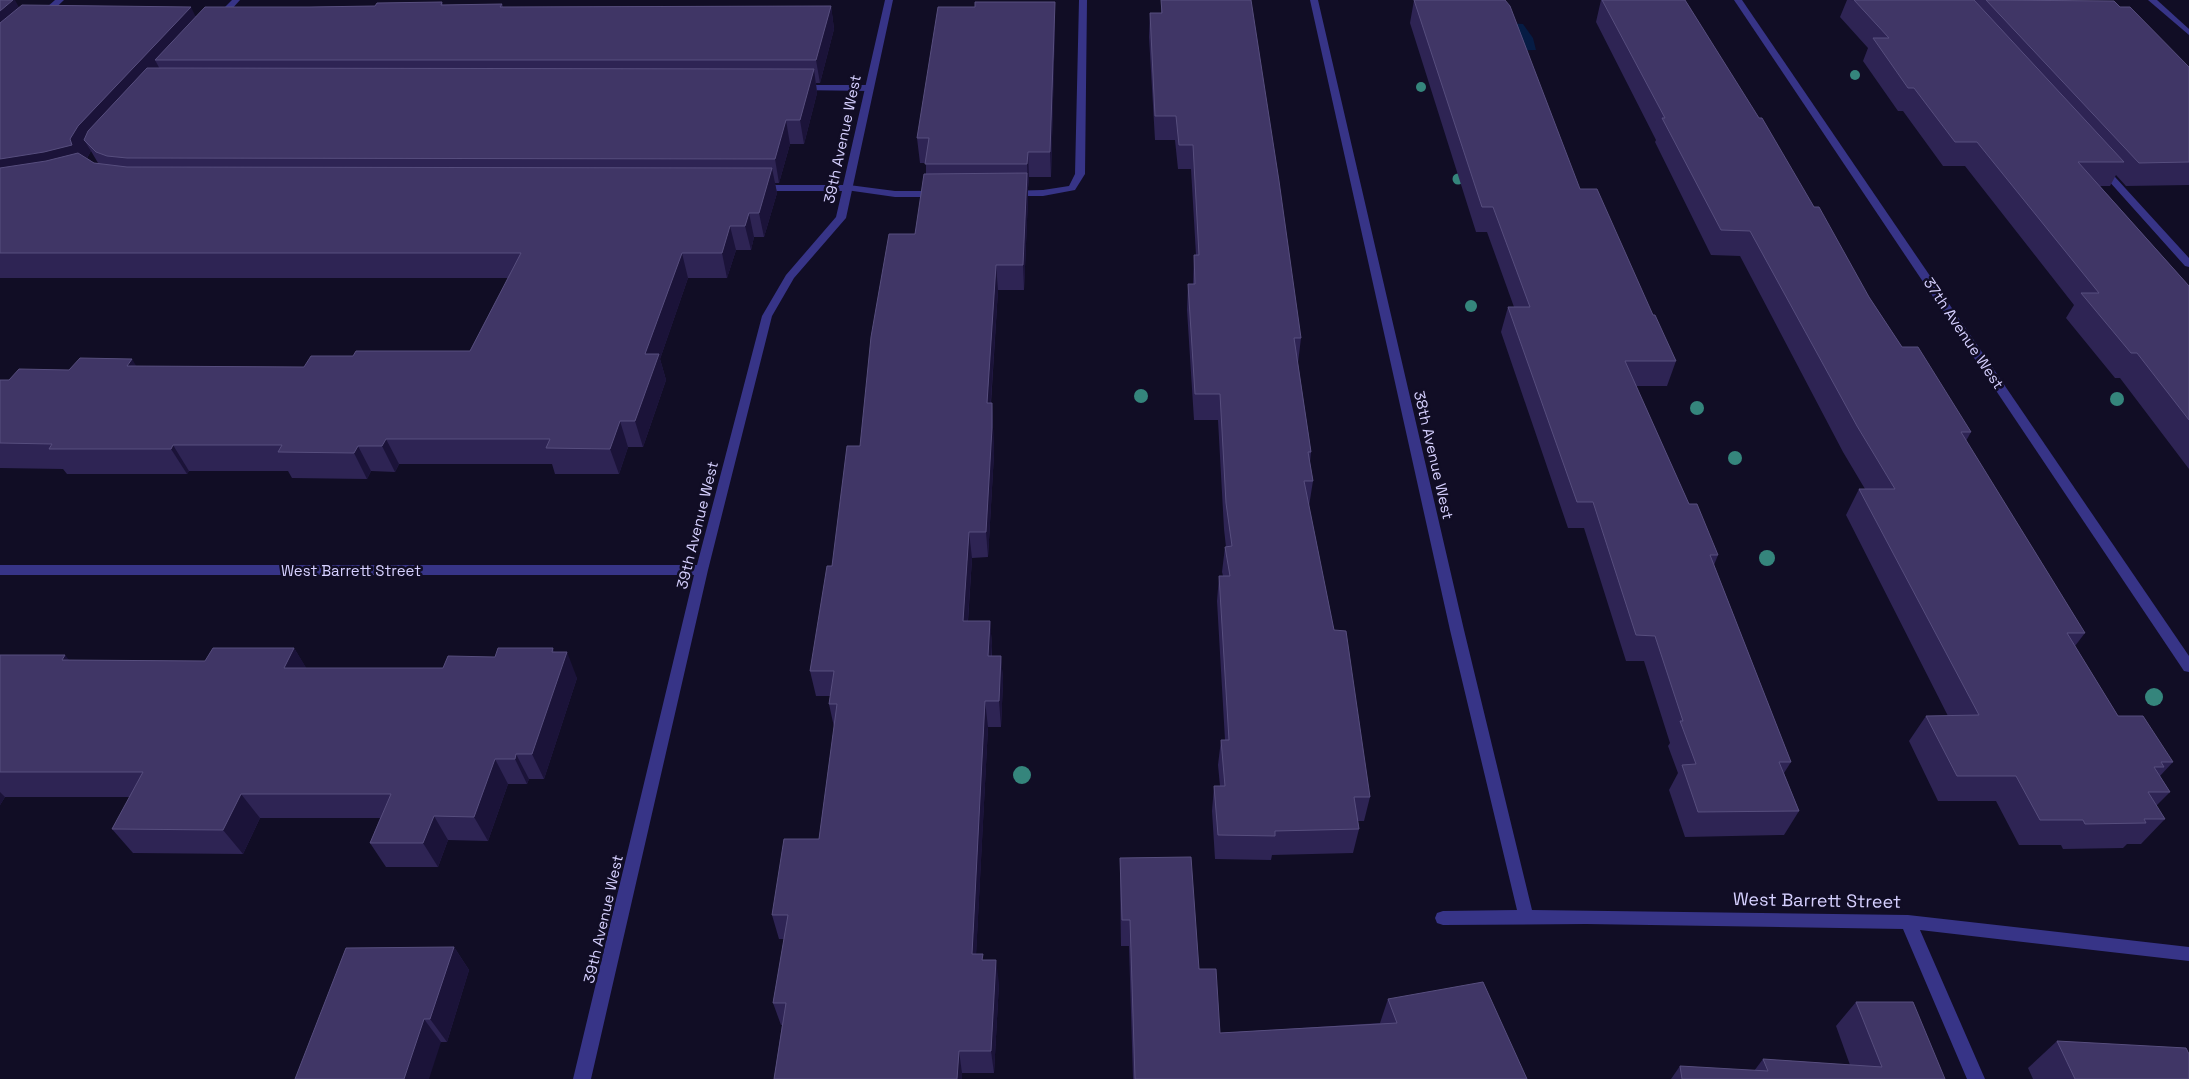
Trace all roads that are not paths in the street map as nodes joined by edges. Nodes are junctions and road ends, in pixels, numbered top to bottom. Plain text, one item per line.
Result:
1 (60, 0) edge
2 (236, 0) edge
3 (890, 0) edge
4 (1083, 0) edge
5 (1314, 0) edge
6 (1738, 0) edge
7 (2152, 0) edge
8 (36, 21) edge
9 (215, 23) edge
10 (2189, 33) edge
11 (794, 88) edge
12 (870, 88) junction
13 (2096, 162) edge
14 (748, 188) edge
15 (848, 188) junction
16 (944, 194) edge
17 (1003, 194) edge
18 (2189, 264) edge
19 (0, 570) edge
20 (702, 570) junction
21 (2189, 667) edge
22 (1526, 916) junction
23 (1443, 918) dead end
24 (1908, 922) junction
25 (2189, 954) edge
26 (582, 1079) edge
27 (1976, 1079) edge

1 - 8 street
2 - 9 street
3 - 12 street, 39th Avenue West
4 - 17 street
5 - 22 street, 38th Avenue West
6 - 21 street, 37th Avenue West
7 - 10 street
11 - 12 street
12 - 15 street, 39th Avenue West
13 - 18 street
14 - 15 street
15 - 16 street
15 - 20 street, 39th Avenue West
19 - 20 street, West Barrett Street
20 - 26 street, 39th Avenue West
22 - 23 street, West Barrett Street
22 - 24 street, West Barrett Street
24 - 25 street, West Barrett Street
24 - 27 street

